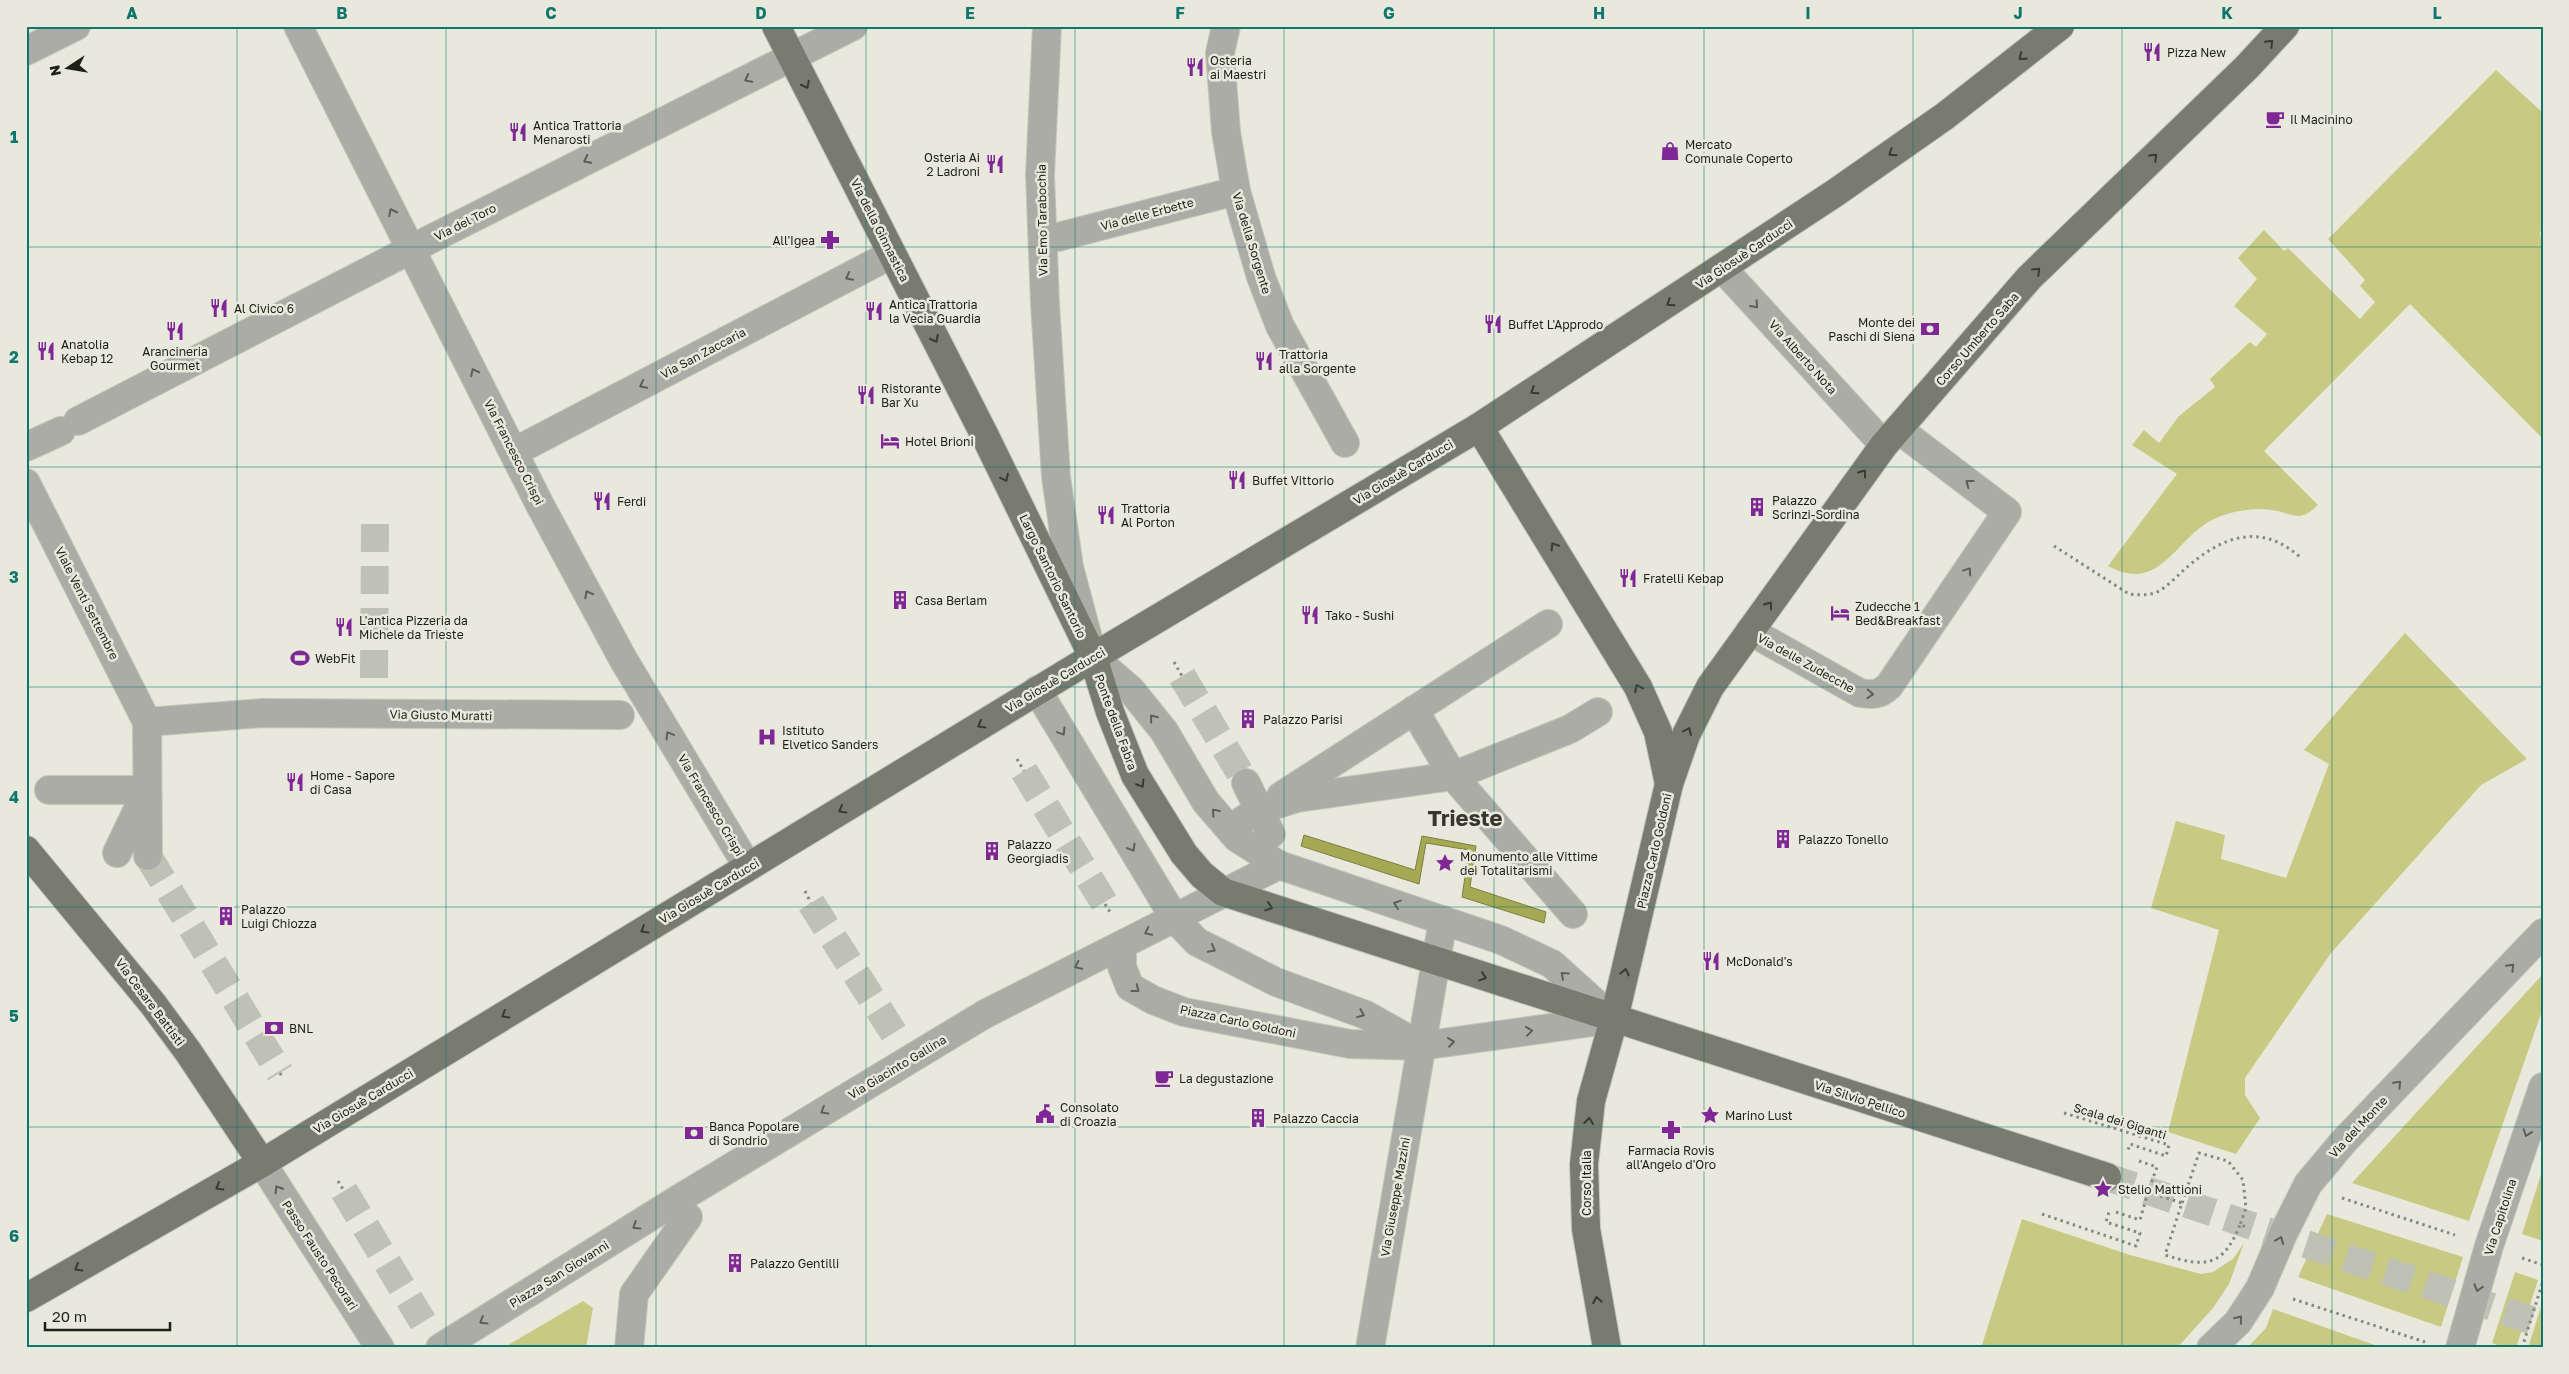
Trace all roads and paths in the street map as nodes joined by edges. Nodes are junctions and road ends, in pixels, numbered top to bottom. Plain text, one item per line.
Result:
1 (76, 26) edge
2 (298, 26) edge
3 (776, 26) edge
4 (852, 26) edge
5 (1226, 26) edge
6 (2060, 26) edge
7 (2286, 26) edge
8 (1042, 33) edge
9 (26, 51) edge
10 (792, 58) junction
11 (1236, 191) junction
12 (1058, 237) dead end
13 (412, 249) junction
14 (892, 254) junction
15 (1723, 268) junction
16 (1052, 413) joint
17 (1479, 426) junction
18 (984, 434) joint
19 (1891, 437) junction
20 (1345, 443) dead end
21 (26, 447) edge
22 (514, 452) junction
23 (26, 483) edge
24 (2008, 512) joint
25 (2054, 546) dead end
26 (2300, 557) dead end
27 (1548, 624) dead end
28 (1750, 632) junction
29 (1093, 657) junction
30 (1174, 662) dead end
31 (1182, 676) tunnel mouth
32 (1710, 687) joint
33 (1037, 690) junction
34 (1414, 710) junction
35 (1598, 712) dead end
36 (620, 715) dead end
37 (147, 722) junction
38 (1017, 759) dead end
39 (1024, 771) tunnel mouth
40 (1453, 776) junction
41 (1246, 783) tunnel mouth
42 (1669, 784) junction
43 (49, 790) dead end
44 (148, 790) junction
45 (1258, 821) junction
46 (26, 850) edge
47 (117, 853) dead end
48 (148, 856) tunnel mouth
49 (1279, 865) junction
50 (748, 867) junction
51 (804, 891) dead end
52 (1222, 892) junction
53 (811, 903) tunnel mouth
54 (1573, 914) dead end
55 (1174, 919) junction
56 (1443, 920) junction
57 (2543, 933) edge
58 (1122, 945) junction
59 (1437, 962) junction
60 (1614, 1020) junction
61 (1421, 1046) junction
62 (280, 1074) tunnel mouth
63 (283, 1078) dead end
64 (2543, 1087) edge
65 (2064, 1112) dead end
66 (2126, 1157) dead end
67 (2134, 1160) dead end
68 (262, 1163) junction
69 (2107, 1178) tunnel mouth
70 (338, 1181) dead end
71 (344, 1192) tunnel mouth
72 (2148, 1192) junction
73 (2334, 1196) dead end
74 (2182, 1203) junction
75 (683, 1208) junction
76 (2042, 1214) dead end
77 (2240, 1225) junction
78 (2248, 1228) dead end
79 (2465, 1238) dead end
80 (2543, 1280) edge
81 (2285, 1296) dead end
82 (26, 1298) edge
83 (2431, 1344) dead end
84 (380, 1348) edge
85 (440, 1348) edge
86 (629, 1348) edge
87 (1370, 1348) edge
88 (1607, 1348) edge
89 (2210, 1348) edge
90 (2460, 1348) edge
91 (2522, 1348) edge

1 - 9 street
13 -> 2 street, Via Francesco Crispi
3 - 10 main road, Via della Ginnastica
4 - 10 street, Via del Toro
5 - 11 street, Via della Sorgente
6 -> 15 main road, Via Giosuè Carducci
19 -> 7 main road, Corso Umberto Saba
8 - 16 street, Via Emo Tarabochia
10 -> 13 street, Via del Toro
10 -> 14 main road, Via della Ginnastica
11 - 12 street, Via delle Erbette
11 - 20 street, Via della Sorgente
13 - 21 street, Via del Toro
22 -> 13 street, Via Francesco Crispi
14 -> 18 main road, Via della Ginnastica
14 -> 22 street, Via San Zaccaria
15 -> 17 main road, Via Giosuè Carducci
15 -> 19 street, Via Alberto Nota
16 - 29 street, Largo Santorio Santorio
17 - 29 main road, Via Giosuè Carducci
42 -> 17 main road
18 -> 29 main road, Largo Santorio Santorio
24 -> 19 street, Via Alberto Nota
28 -> 19 main road, Corso Umberto Saba
50 -> 22 street, Via Francesco Crispi
23 - 37 street, Viale Venti Settembre
28 -> 24 street, Via delle Zudecche
25 - 26 path
27 - 34 street
28 - 32 main road, Corso Umberto Saba
29 - 33 main road, Via Giosuè Carducci
49 -> 29 street, Ponte della Fabra
29 -> 52 main road, Ponte della Fabra
30 - 31 path
42 -> 32 main road, Piazza Carlo Goldoni
33 -> 50 main road, Via Giosuè Carducci
33 -> 55 street
34 - 40 street
34 - 45 street
35 - 40 street
36 - 37 street, Via Giusto Muratti
37 - 44 street
38 - 39 path
40 - 45 street
40 - 54 street
41 - 45 street
60 -> 42 main road, Piazza Carlo Goldoni
43 - 44 street
44 - 47 street
44 - 48 street
46 - 68 main road, Via Cesare Battisti
49 - 52 street
56 -> 49 street
50 -> 68 main road, Via Giosuè Carducci
51 - 53 path
52 - 55 street
52 -> 59 main road
55 -> 58 street
55 -> 61 street
56 - 59 street
60 -> 56 street
89 -> 57 street, Via del Monte
58 -> 61 street, Piazza Carlo Goldoni
58 -> 75 street, Via Giacinto Gallina
59 -> 60 main road
59 - 61 street
61 -> 60 street, Piazza Carlo Goldoni
60 - 69 main road, Via Silvio Pellico
88 -> 60 main road, Corso Italia
61 - 87 street, Via Giuseppe Mazzini
62 - 63 path
64 -> 90 street, Via Capitolina
65 - 66 path, Scala dei Giganti
67 - 72 path
68 -> 82 main road, Via Giosuè Carducci
84 -> 68 street, Passo Fausto Pecorari
70 - 71 path
72 - 74 path
72 - 76 path
73 - 79 path
74 - 77 path
74 - 77 path
75 -> 85 street, Piazza San Giovanni
75 - 86 street
77 - 78 path
80 - 91 path
81 - 83 path

